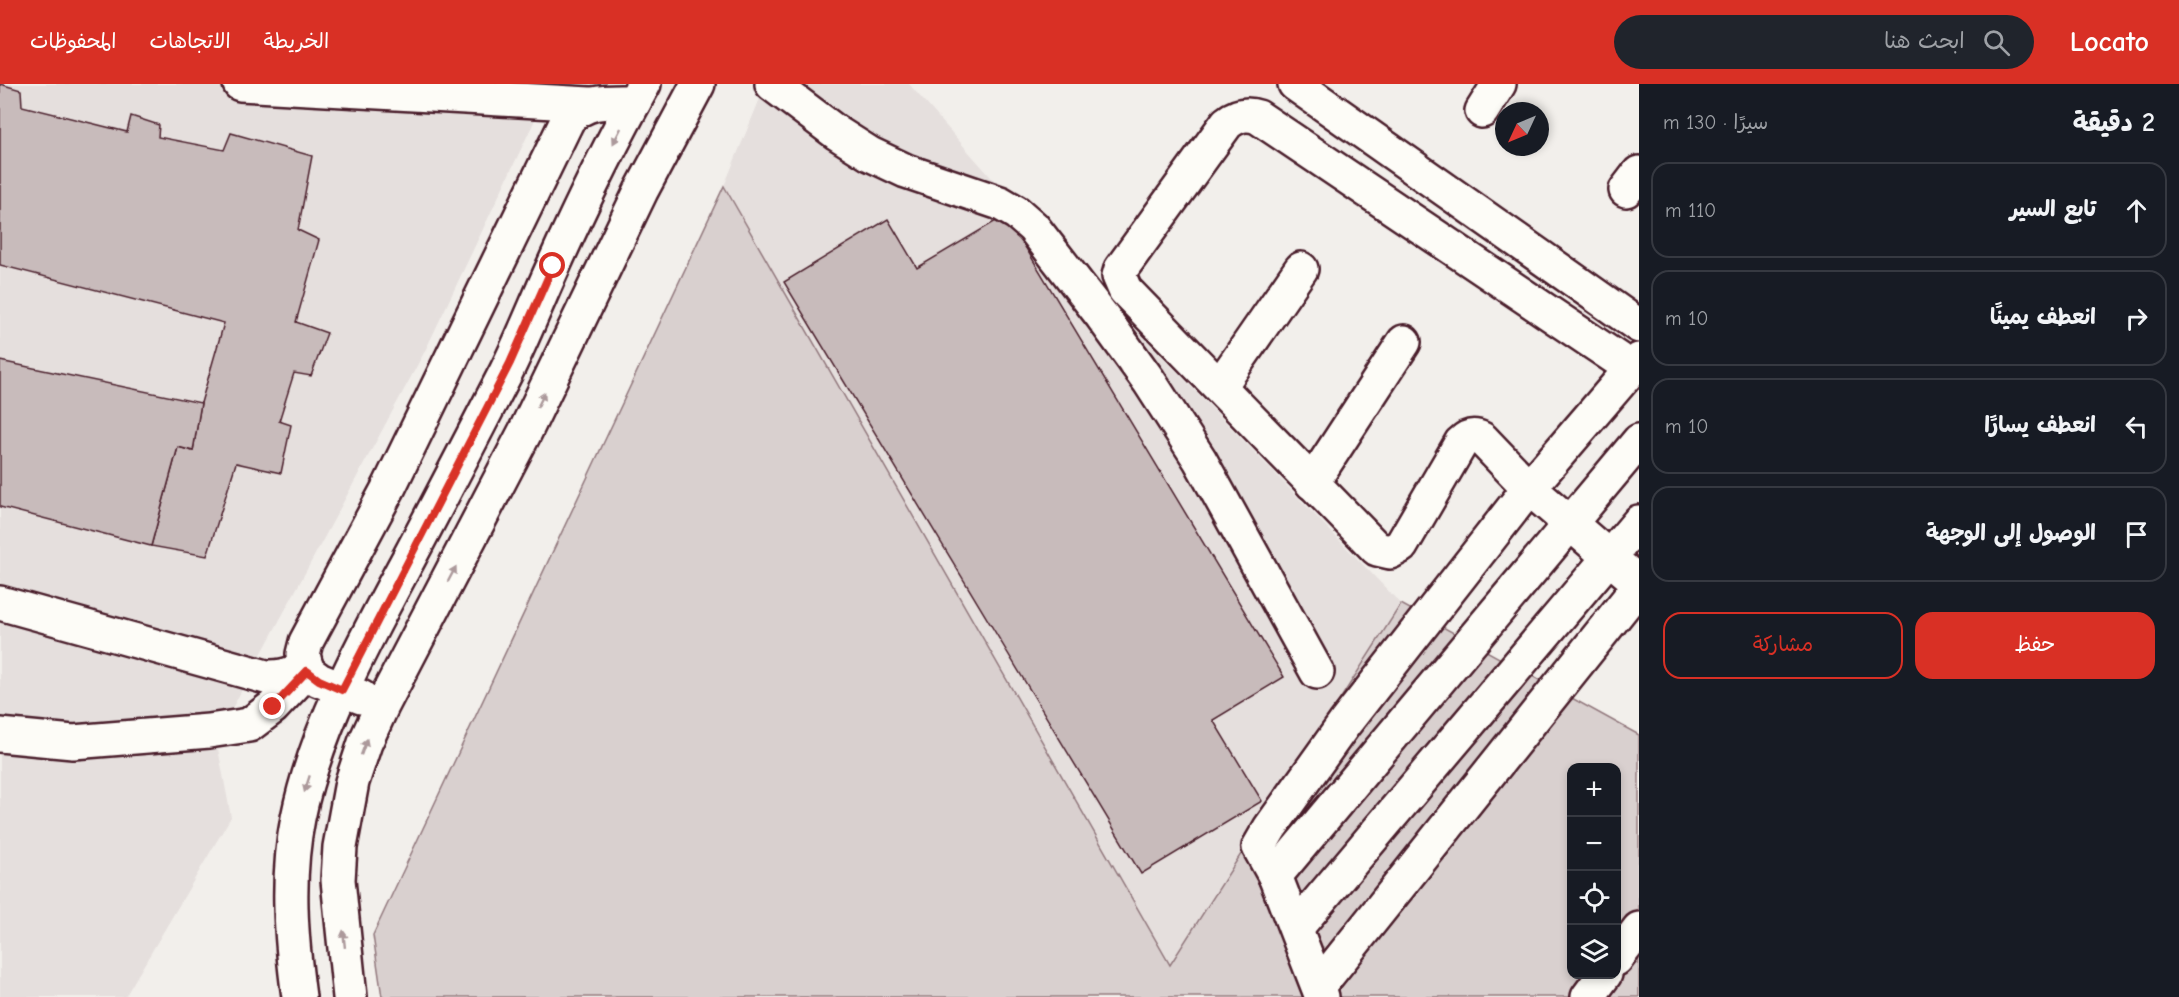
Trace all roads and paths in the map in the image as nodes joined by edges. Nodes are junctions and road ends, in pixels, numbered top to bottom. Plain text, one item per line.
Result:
1 (240, 84) edge
2 (698, 84) edge
3 (772, 84) edge
4 (1295, 84) edge
5 (639, 93) edge
6 (589, 104) junction
7 (1301, 269) dead end
8 (1639, 326) edge
9 (1404, 342) dead end
10 (1635, 364) edge
11 (1220, 386) junction
12 (1639, 441) edge
13 (1312, 483) junction
14 (1529, 488) junction
15 (1639, 522) edge
16 (1570, 525) junction
17 (1609, 556) junction
18 (1639, 584) edge
19 (0, 603) edge
20 (306, 669) junction
21 (1317, 672) dead end
22 (342, 690) junction
23 (382, 706) junction
24 (0, 735) edge
25 (1275, 876) junction
26 (1296, 928) junction
27 (1639, 929) edge
28 (1621, 954) edge
29 (1602, 979) edge
30 (1320, 992) edge
31 (299, 997) edge
32 (350, 997) edge
33 (1588, 997) edge

1 - 6 street
23 -> 2 street
3 - 21 street
4 - 8 street
5 - 6 street
5 -> 22 street
6 - 20 street
7 - 11 street
9 - 13 street
10 - 11 street
10 - 14 street
11 - 13 street
12 - 16 street
13 - 14 street
14 - 16 street
14 - 25 street
15 - 17 street
16 - 17 street
16 - 25 street
17 - 18 street
17 - 26 street
18 - 30 street
19 - 20 street
20 - 22 street
20 - 24 street
22 - 23 street
22 -> 31 street
32 -> 23 street
25 - 26 street
26 - 30 street
27 - 28 street
29 - 33 street

